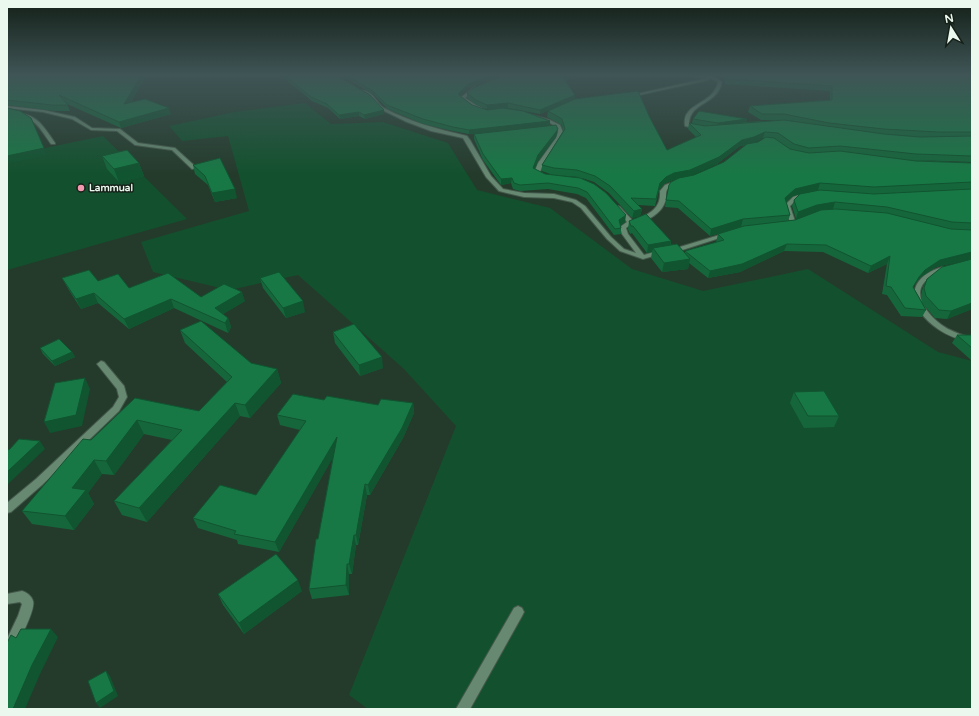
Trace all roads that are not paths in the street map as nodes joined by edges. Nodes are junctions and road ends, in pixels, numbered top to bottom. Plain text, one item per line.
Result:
1 (11, 107) edge
2 (381, 107) edge
3 (479, 107) edge
4 (694, 107) edge
5 (7, 110) edge
6 (487, 112) edge
7 (522, 113) edge
8 (547, 116) edge
9 (541, 118) junction
10 (559, 127) junction
11 (547, 128) edge
12 (704, 129) edge
13 (471, 136) edge
14 (464, 137) junction
15 (53, 143) dead end
16 (194, 168) edge
17 (548, 177) edge
18 (682, 181) edge
19 (809, 195) edge
20 (615, 203) edge
21 (631, 222) junction
22 (799, 222) edge
23 (785, 224) edge
24 (793, 224) junction
25 (734, 232) edge
26 (643, 257) junction
27 (947, 268) edge
28 (972, 340) edge
29 (101, 364) dead end
30 (7, 509) edge
31 (7, 599) edge
32 (518, 612) dead end
33 (7, 652) edge
34 (463, 709) edge

1 - 16 street
2 - 14 street
3 - 6 street
4 - 12 street
5 - 15 street
7 - 9 street
8 - 9 street
9 - 10 street
10 - 11 street
10 - 17 street
13 - 14 street
14 - 26 street
18 - 21 street
19 - 24 street
20 - 21 street
21 - 26 street
22 - 24 street
23 - 24 street
25 - 26 street
27 - 28 street
29 - 30 street
31 - 33 street
32 - 34 street

